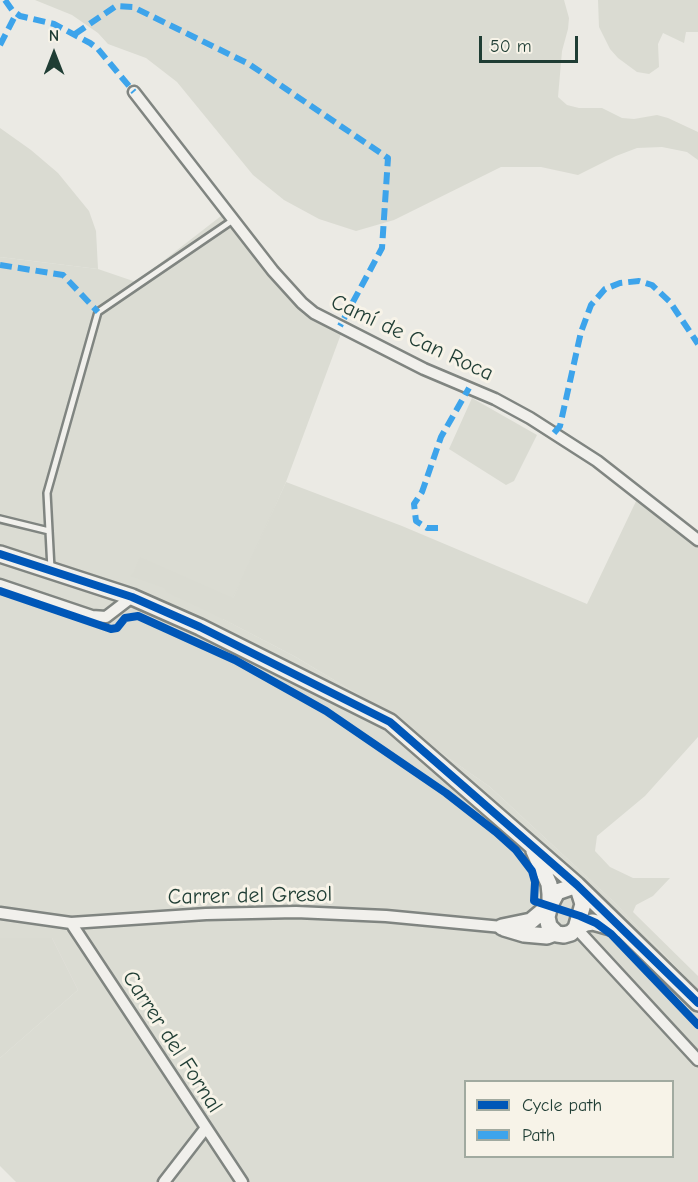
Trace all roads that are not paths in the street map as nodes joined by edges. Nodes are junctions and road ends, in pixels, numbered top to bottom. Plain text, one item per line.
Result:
1 (134, 92) dead end
2 (233, 220) junction
3 (0, 519) edge
4 (49, 531) junction
5 (698, 540) edge
6 (0, 554) edge
7 (51, 570) junction
8 (0, 585) edge
9 (132, 597) junction
10 (530, 843) junction
11 (577, 885) junction
12 (550, 905) junction
13 (0, 913) edge
14 (71, 922) junction
15 (502, 927) junction
16 (576, 928) junction
17 (623, 931) junction
18 (555, 933) junction
19 (698, 1003) edge
20 (698, 1060) edge
21 (205, 1129) junction
22 (164, 1182) edge
23 (242, 1182) edge

1 - 2 street, Camí de Can Roca
2 - 4 lane
2 - 5 street, Camí de Can Roca
3 - 4 lane
4 - 7 lane
6 - 7 street
7 - 9 street
8 - 9 street
9 - 10 street
10 - 11 street
10 - 12 street
11 - 12 street
11 - 16 street
11 - 17 street
12 - 15 street
12 - 18 street
13 - 14 street, Carrer del Gresol
14 - 15 street, Carrer del Gresol
14 - 21 street, Carrer del Fornal
15 - 18 street
16 - 17 street
16 - 18 street
16 - 20 street
17 - 19 street
21 - 22 street
21 - 23 street, Carrer del Fornal

